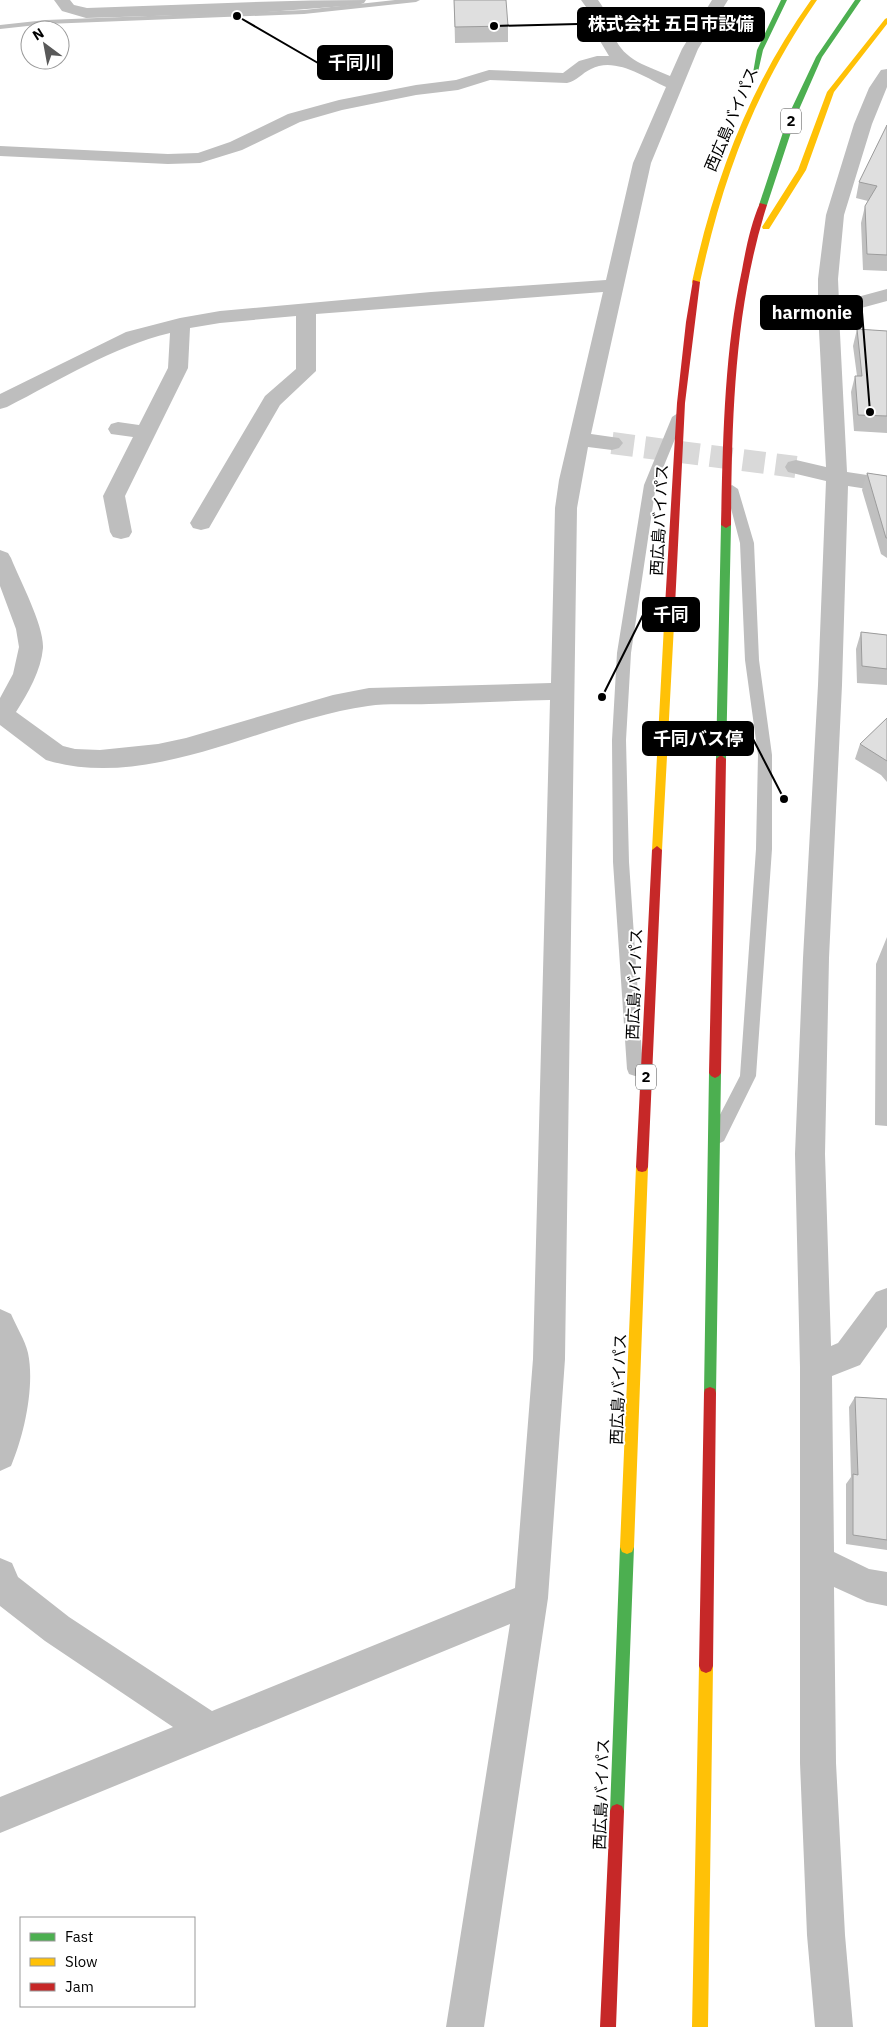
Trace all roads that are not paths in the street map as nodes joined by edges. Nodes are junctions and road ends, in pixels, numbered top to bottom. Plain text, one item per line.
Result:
1 (62, 0) edge
2 (358, 0) edge
3 (589, 0) edge
4 (720, 0) edge
5 (784, 0) edge
6 (814, 0) edge
7 (858, 0) edge
8 (887, 20) edge
9 (622, 61) junction
10 (887, 74) edge
11 (676, 85) junction
12 (740, 134) junction
13 (0, 151) edge
14 (749, 253) junction
15 (615, 285) junction
16 (887, 295) edge
17 (306, 310) junction
18 (828, 311) junction
19 (180, 324) junction
20 (0, 402) edge
21 (682, 408) junction
22 (118, 429) dead end
23 (144, 432) junction
24 (579, 439) junction
25 (612, 443) tunnel mouth
26 (796, 467) tunnel mouth
27 (728, 472) junction
28 (837, 477) junction
29 (887, 485) edge
30 (201, 523) dead end
31 (120, 532) dead end
32 (0, 558) edge
33 (561, 692) junction
34 (714, 1146) junction
35 (642, 1179) junction
36 (887, 1302) edge
37 (0, 1324) edge
38 (816, 1367) junction
39 (0, 1455) edge
40 (816, 1561) junction
41 (0, 1575) edge
42 (887, 1589) edge
43 (531, 1598) junction
44 (209, 1730) junction
45 (0, 1816) edge
46 (465, 2027) edge
47 (608, 2027) edge
48 (700, 2027) edge
49 (834, 2027) edge

1 - 2 street
3 - 9 street
4 - 11 street
5 - 12 highway, 2
6 - 12 highway, 西広島バイパス / 2
7 - 14 highway, 2
8 - 14 highway, 2
9 - 11 street
9 - 13 street
10 - 18 street
11 - 15 street
12 - 21 highway, 西広島バイパス / 2
14 - 27 highway, 2
15 - 17 street
15 - 24 street
16 - 18 street
17 - 19 street
17 - 30 street
18 - 28 street
19 - 20 street
19 - 23 street
21 - 35 highway, 西広島バイパス / 2
21 - 35 lane
22 - 23 street
23 - 31 street
24 - 25 street
24 - 33 street
26 - 28 street
27 - 34 highway, 2
27 - 34 lane
28 - 29 street
28 - 38 street
32 - 33 street
33 - 43 street
34 - 48 highway, 2
35 - 47 highway, 西広島バイパス / 2
36 - 38 street
37 - 39 street
38 - 40 street
40 - 42 street
40 - 49 street
41 - 44 street
43 - 44 street
43 - 46 street
44 - 45 street

